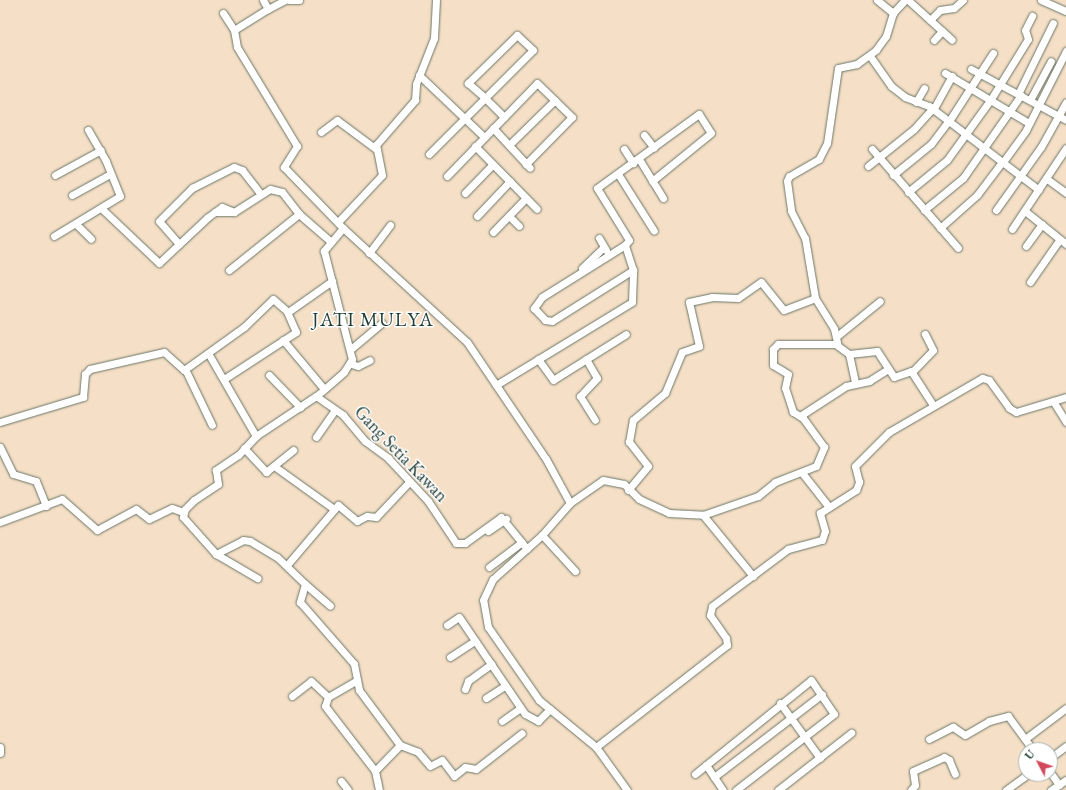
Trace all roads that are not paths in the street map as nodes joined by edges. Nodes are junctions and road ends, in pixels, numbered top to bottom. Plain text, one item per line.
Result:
1 (263, 0) edge
2 (285, 0) edge
3 (289, 0) edge
4 (299, 0) edge
5 (436, 0) edge
6 (877, 0) edge
7 (905, 0) edge
8 (908, 0) edge
9 (963, 0) edge
10 (1041, 0) edge
11 (268, 9) junction
12 (1066, 11) edge
13 (223, 13) dead end
14 (893, 13) junction
15 (1032, 16) dead end
16 (930, 20) junction
17 (1054, 23) dead end
18 (234, 30) junction
19 (942, 31) junction
20 (934, 40) dead end
21 (952, 40) dead end
22 (1066, 51) edge
23 (993, 53) dead end
24 (870, 56) junction
25 (1051, 61) dead end
26 (971, 69) dead end
27 (945, 73) dead end
28 (981, 74) junction
29 (419, 75) junction
30 (952, 76) junction
31 (1000, 84) junction
32 (924, 88) dead end
33 (972, 88) junction
34 (1019, 95) junction
35 (485, 98) junction
36 (555, 100) junction
37 (991, 100) junction
38 (1030, 100) junction
39 (916, 102) junction
40 (1066, 102) edge
41 (1039, 105) junction
42 (933, 109) junction
43 (1011, 112) junction
44 (1058, 116) junction
45 (504, 117) junction
46 (465, 118) junction
47 (1066, 120) edge
48 (949, 121) junction
49 (1029, 123) junction
50 (493, 128) junction
51 (88, 130) dead end
52 (321, 132) dead end
53 (966, 133) junction
54 (644, 135) dead end
55 (484, 137) junction
56 (475, 146) junction
57 (509, 146) junction
58 (654, 148) junction
59 (985, 148) junction
60 (1066, 148) edge
61 (376, 149) junction
62 (872, 149) dead end
63 (101, 150) junction
64 (624, 150) dead end
65 (429, 154) dead end
66 (878, 157) junction
67 (636, 161) junction
68 (1002, 162) junction
69 (493, 164) junction
70 (868, 166) dead end
71 (110, 174) junction
72 (618, 174) junction
73 (55, 175) dead end
74 (894, 175) junction
75 (447, 176) dead end
76 (1021, 176) junction
77 (1047, 178) junction
78 (510, 181) junction
79 (652, 181) junction
80 (1039, 190) junction
81 (908, 192) junction
82 (260, 193) junction
83 (465, 193) dead end
84 (1066, 193) edge
85 (72, 195) dead end
86 (526, 198) junction
87 (663, 198) dead end
88 (101, 208) junction
89 (537, 209) dead end
90 (924, 210) junction
91 (996, 210) dead end
92 (1026, 211) junction
93 (299, 214) junction
94 (477, 216) dead end
95 (509, 216) junction
96 (76, 224) junction
97 (1042, 224) junction
98 (341, 225) junction
99 (390, 225) dead end
100 (519, 226) dead end
101 (940, 228) junction
102 (1012, 228) dead end
103 (654, 230) dead end
104 (493, 232) dead end
105 (54, 236) dead end
106 (599, 238) dead end
107 (91, 239) dead end
108 (330, 241) junction
109 (1063, 241) edge
110 (179, 244) junction
111 (625, 245) junction
112 (1026, 246) dead end
113 (604, 247) junction
114 (958, 248) dead end
115 (369, 253) junction
116 (609, 255) junction
117 (229, 270) dead end
118 (633, 270) junction
119 (569, 280) junction
120 (332, 281) junction
121 (1030, 282) dead end
122 (815, 298) junction
123 (880, 301) dead end
124 (287, 312) junction
125 (382, 324) dead end
126 (626, 334) dead end
127 (925, 334) dead end
128 (837, 336) junction
129 (284, 340) junction
130 (837, 344) junction
131 (352, 348) junction
132 (208, 353) junction
133 (849, 354) junction
134 (538, 359) junction
135 (586, 359) junction
136 (370, 360) dead end
137 (351, 364) junction
138 (185, 369) junction
139 (888, 369) junction
140 (912, 372) junction
141 (269, 375) dead end
142 (224, 380) junction
143 (856, 383) junction
144 (496, 385) junction
145 (324, 389) junction
146 (316, 396) junction
147 (1066, 397) edge
148 (1053, 401) junction
149 (933, 406) junction
150 (300, 408) junction
151 (335, 410) junction
152 (800, 416) junction
153 (595, 420) dead end
154 (0, 422) edge
155 (1066, 422) edge
156 (212, 425) dead end
157 (256, 436) junction
158 (316, 437) dead end
159 (0, 447) edge
160 (244, 448) junction
161 (293, 450) dead end
162 (274, 466) junction
163 (803, 474) junction
164 (409, 482) junction
165 (628, 490) junction
166 (570, 503) junction
167 (46, 506) junction
168 (829, 507) junction
169 (334, 510) junction
170 (183, 512) junction
171 (703, 514) junction
172 (506, 520) junction
173 (0, 522) edge
174 (542, 535) junction
175 (522, 542) junction
176 (472, 543) dead end
177 (527, 549) junction
178 (216, 554) junction
179 (287, 565) junction
180 (488, 567) dead end
181 (575, 571) dead end
182 (753, 576) junction
183 (257, 578) dead end
184 (305, 584) junction
185 (330, 606) dead end
186 (447, 625) dead end
187 (475, 641) junction
188 (450, 657) dead end
189 (491, 664) junction
190 (356, 681) junction
191 (503, 687) junction
192 (465, 689) dead end
193 (822, 694) junction
194 (292, 696) dead end
195 (328, 697) junction
196 (486, 698) dead end
197 (780, 703) junction
198 (1066, 708) edge
199 (519, 709) junction
200 (550, 709) junction
201 (790, 719) junction
202 (502, 721) dead end
203 (522, 733) dead end
204 (850, 733) dead end
205 (805, 738) junction
206 (929, 739) dead end
207 (1025, 740) joint
208 (400, 745) junction
209 (0, 747) edge
210 (596, 747) junction
211 (0, 752) edge
212 (820, 758) junction
213 (706, 765) junction
214 (376, 771) junction
215 (695, 774) dead end
216 (955, 774) dead end
217 (714, 777) junction
218 (1066, 780) edge
219 (341, 781) dead end
220 (1018, 781) edge
221 (1057, 782) edge
222 (1059, 785) junction
223 (782, 789) edge
224 (348, 790) edge
225 (379, 790) edge
226 (627, 790) edge
227 (723, 790) edge
228 (736, 790) edge
229 (911, 790) edge
230 (1006, 790) edge
231 (1051, 790) edge

1 - 11 street
2 - 11 street
3 - 4 street
5 - 29 street
6 - 14 street
7 - 14 street
8 - 16 street
9 - 16 street
10 - 12 street
11 - 18 street
13 - 18 street
14 - 24 street
15 - 31 street
16 - 19 street
17 - 34 street
18 - 98 street
19 - 20 street
19 - 21 street
22 - 41 street
23 - 28 street
24 - 39 street
24 - 122 street
25 - 38 street
26 - 28 street
27 - 30 street
28 - 31 street
28 - 33 street
29 - 46 street
29 - 61 street
30 - 33 street
30 - 42 street
31 - 34 street
31 - 37 street
32 - 39 street
33 - 37 street
33 - 48 street
34 - 38 street
34 - 43 street
35 - 35 street
35 - 45 street
35 - 46 street
36 - 45 street
36 - 57 street
36 - 57 street
37 - 43 street
37 - 53 street
38 - 41 street
39 - 42 street
40 - 44 street
41 - 44 street
41 - 49 street
42 - 48 street
42 - 66 street
43 - 49 street
43 - 59 street
44 - 47 street
44 - 76 street
45 - 50 street
46 - 55 street
46 - 65 street
48 - 53 street
48 - 74 street
49 - 68 street
50 - 55 street
50 - 57 street
51 - 63 street
52 - 61 street
53 - 59 street
53 - 81 street
54 - 58 street
55 - 56 street
56 - 69 street
56 - 75 street
58 - 67 street
58 - 79 street
59 - 68 street
59 - 90 street
60 - 77 street
61 - 98 street
62 - 66 street
63 - 71 street
63 - 73 street
64 - 67 street
66 - 70 street
66 - 74 street
67 - 72 street
67 - 79 street
68 - 76 street
68 - 101 street
69 - 78 street
69 - 83 street
71 - 85 street
71 - 88 street
72 - 103 street
72 - 111 street
74 - 81 street
76 - 80 street
76 - 91 street
77 - 80 street
77 - 84 street
78 - 86 street
78 - 94 street
79 - 87 street
80 - 92 street
81 - 90 street
82 - 93 street
82 - 110 street
82 - 110 street
86 - 89 street
86 - 95 street
88 - 96 street
88 - 110 street
90 - 101 street
92 - 97 street
92 - 102 street
93 - 108 street
93 - 117 street
95 - 100 street
95 - 104 street
96 - 105 street
96 - 107 street
97 - 109 street
97 - 112 street
98 - 108 street
98 - 115 street
99 - 115 street
101 - 114 street
106 - 113 street
108 - 120 street
109 - 121 street
111 - 116 street
111 - 118 street
113 - 116 street
113 - 119 street
115 - 144 street
116 - 119 street
118 - 119 street
118 - 134 street
120 - 124 street
120 - 131 street
122 - 128 street
122 - 165 street
123 - 128 street
124 - 129 street
124 - 132 street
125 - 131 street
126 - 135 street
127 - 140 street
128 - 130 street
129 - 142 street
129 - 145 street
130 - 133 street
130 - 152 street
131 - 137 street
132 - 138 street
132 - 142 street
133 - 139 street
133 - 143 street
134 - 135 street
134 - 144 street
135 - 153 street
136 - 137 street
137 - 145 street
138 - 154 street
138 - 156 street
139 - 140 street
139 - 143 street
140 - 149 street
141 - 150 street
142 - 157 street
143 - 152 street
144 - 166 street
145 - 146 street
146 - 150 street
146 - 151 street, Gang Setia Kawan
147 - 148 street
148 - 149 street
148 - 155 street
149 - 168 street
150 - 157 street
151 - 158 street
151 - 164 street, Gang Setia Kawan
152 - 163 street
157 - 160 street
159 - 167 street
160 - 162 street
160 - 170 street
161 - 162 street
162 - 169 street
163 - 168 street
163 - 171 street
164 - 169 street
164 - 172 street, Gang Setia Kawan
165 - 166 street
165 - 171 street
166 - 174 street
167 - 170 street
167 - 173 street
168 - 182 street
169 - 179 street
170 - 178 street
171 - 182 street
172 - 175 street
172 - 176 street
174 - 177 street
174 - 181 street
175 - 177 street
175 - 180 street
177 - 200 street
178 - 179 street
178 - 183 street
179 - 184 street
182 - 210 street
184 - 185 street
184 - 190 street
186 - 187 street
187 - 188 street
187 - 189 street
189 - 191 street
189 - 192 street
190 - 195 street
190 - 208 street
191 - 196 street
191 - 199 street
193 - 197 street
193 - 201 street
193 - 205 street
194 - 195 street
195 - 214 street
197 - 201 street
197 - 213 street
198 - 207 street
199 - 200 street
199 - 202 street
200 - 210 street
201 - 205 street
201 - 217 street
203 - 208 street
204 - 212 street
205 - 212 street
205 - 228 street
206 - 207 street
208 - 214 street
209 - 211 street
210 - 226 street
212 - 223 street
213 - 215 street
213 - 217 street
214 - 225 street
216 - 229 street
217 - 227 street
218 - 222 street
219 - 224 street
220 - 230 street
221 - 222 street
222 - 231 street

